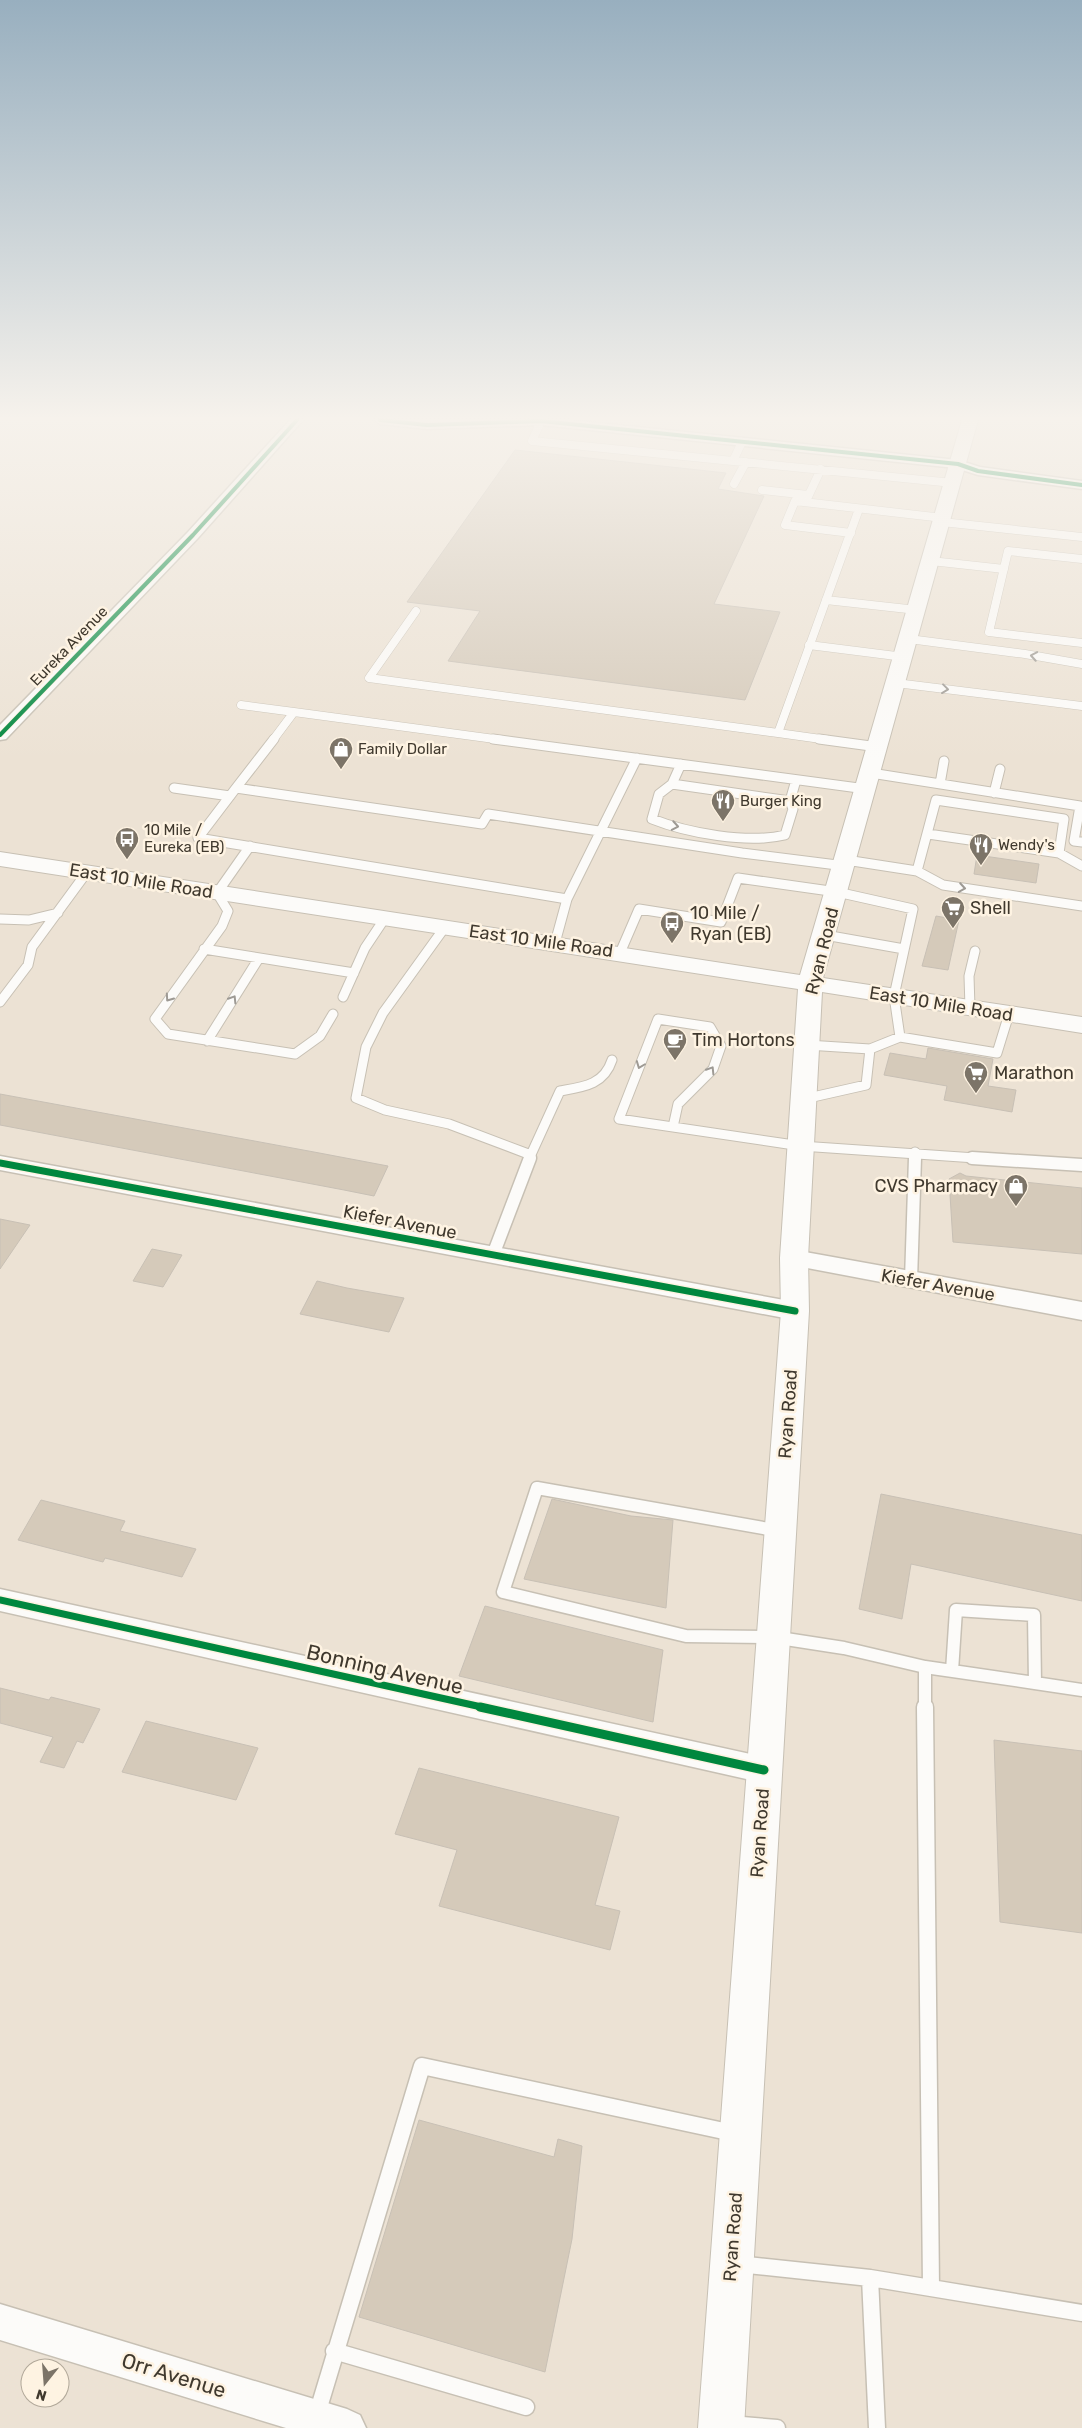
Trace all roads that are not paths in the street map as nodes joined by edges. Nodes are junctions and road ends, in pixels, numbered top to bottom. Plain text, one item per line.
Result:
1 (195, 533) edge
2 (850, 533) edge
3 (938, 533) edge
4 (1045, 533) edge
5 (1082, 538) edge
6 (1082, 559) edge
7 (931, 561) junction
8 (1004, 569) junction
9 (826, 600) junction
10 (917, 610) junction
11 (416, 611) dead end
12 (1082, 643) edge
13 (809, 645) junction
14 (906, 648) junction
15 (1082, 664) edge
16 (896, 683) junction
17 (241, 705) dead end
18 (1082, 706) edge
19 (294, 712) junction
20 (778, 733) junction
21 (0, 735) edge
22 (878, 747) junction
23 (637, 758) junction
24 (944, 761) dead end
25 (681, 764) junction
26 (1000, 768) dead end
27 (796, 780) junction
28 (868, 781) junction
29 (672, 784) junction
30 (940, 784) junction
31 (174, 788) dead end
32 (236, 788) junction
33 (994, 792) junction
34 (230, 796) junction
35 (790, 801) junction
36 (600, 831) junction
37 (928, 834) junction
38 (1082, 842) edge
39 (250, 846) junction
40 (1059, 853) junction
41 (0, 858) edge
42 (845, 863) junction
43 (1082, 866) edge
44 (917, 871) junction
45 (88, 872) junction
46 (217, 892) junction
47 (837, 892) junction
48 (567, 898) junction
49 (1082, 906) edge
50 (58, 913) junction
51 (385, 918) junction
52 (0, 920) edge
53 (445, 927) junction
54 (825, 935) junction
55 (555, 943) junction
56 (204, 949) junction
57 (904, 949) junction
58 (975, 951) dead end
59 (620, 953) junction
60 (259, 958) junction
61 (354, 973) junction
62 (810, 984) junction
63 (344, 996) dead end
64 (894, 996) junction
65 (0, 1002) edge
66 (970, 1008) junction
67 (333, 1014) dead end
68 (1009, 1014) junction
69 (1082, 1025) edge
70 (900, 1037) junction
71 (207, 1041) junction
72 (807, 1045) junction
73 (870, 1049) junction
74 (612, 1060) dead end
75 (804, 1099) junction
76 (673, 1127) junction
77 (801, 1146) junction
78 (915, 1152) junction
79 (531, 1155) junction
80 (0, 1163) edge
81 (1082, 1165) edge
82 (493, 1255) junction
83 (794, 1258) junction
84 (911, 1280) junction
85 (795, 1311) junction
86 (1082, 1311) edge
87 (780, 1531) junction
88 (0, 1600) edge
89 (773, 1637) junction
90 (925, 1667) junction
91 (952, 1671) junction
92 (1035, 1683) junction
93 (1082, 1690) edge
94 (764, 1770) junction
95 (740, 2135) junction
96 (731, 2263) junction
97 (870, 2278) junction
98 (931, 2288) junction
99 (1082, 2313) edge
100 (0, 2322) edge
101 (334, 2351) junction
102 (526, 2407) dead end
103 (331, 2423) edge
104 (721, 2426) edge
105 (777, 2428) edge
106 (877, 2428) edge

1 - 21 street, Eureka Avenue
2 - 9 lane
3 - 7 main road, Ryan Road
4 - 5 lane
6 - 8 lane
7 - 8 lane
7 - 10 main road, Ryan Road
8 - 12 lane
9 - 10 lane
9 - 13 lane
10 - 14 main road, Ryan Road
11 - 20 lane
13 - 14 lane
13 - 20 lane
15 -> 14 lane
14 - 16 main road, Ryan Road
16 -> 18 lane
16 - 22 main road, Ryan Road
17 - 19 lane
19 - 23 lane
19 - 32 lane
20 - 22 lane
22 - 28 main road, Ryan Road
23 - 25 lane
23 - 36 lane
24 - 30 lane
25 - 27 lane
25 - 29 lane
26 - 33 lane
27 - 28 lane
27 - 35 lane
28 - 30 lane
28 - 42 main road, Ryan Road
29 - 35 lane
29 -> 35 lane
30 - 33 lane
31 - 34 lane
32 - 34 lane
32 - 36 lane
33 - 38 lane
34 - 39 lane
36 - 42 lane
36 - 48 lane
37 - 40 lane
37 - 40 lane
37 - 44 lane
39 - 46 lane
39 - 48 lane
40 - 43 lane
41 - 45 main road, East 10 Mile Road
42 - 44 lane
42 - 47 main road, Ryan Road
44 -> 49 lane
45 - 46 main road, East 10 Mile Road
45 - 50 lane
46 - 51 main road, East 10 Mile Road
46 - 56 lane
47 - 54 main road, Ryan Road
47 - 57 lane
47 - 59 lane
48 - 55 lane
50 - 52 lane
50 - 65 lane
51 - 53 main road, East 10 Mile Road
51 - 61 lane
53 - 55 main road, East 10 Mile Road
53 - 79 lane
54 - 57 lane
54 - 62 main road, Ryan Road
55 - 59 main road, East 10 Mile Road
56 - 60 lane
56 -> 71 lane
57 - 64 lane
58 - 66 lane
59 - 62 main road, East 10 Mile Road
60 - 61 lane
71 -> 60 lane
61 - 63 lane
62 - 64 main road, East 10 Mile Road
62 - 72 main road, Ryan Road
64 - 66 main road, East 10 Mile Road
64 - 70 lane
66 - 68 main road, East 10 Mile Road
67 - 71 lane
68 - 69 main road, East 10 Mile Road
68 - 70 lane
70 - 73 lane
72 - 73 lane
72 - 75 main road, Ryan Road
73 - 75 lane
74 - 79 lane
75 - 77 main road, Ryan Road
76 -> 76 lane
76 - 77 lane
77 - 78 lane
77 - 83 main road, Ryan Road
78 - 81 lane
78 - 84 lane
79 - 82 lane
80 - 82 street, Kiefer Avenue
82 - 85 street, Kiefer Avenue
83 - 84 street, Kiefer Avenue
83 - 85 main road, Ryan Road
84 - 86 street, Kiefer Avenue
85 - 87 main road, Ryan Road
87 - 89 main road, Ryan Road
87 - 89 lane
88 - 94 street, Bonning Avenue
89 - 90 lane
89 - 94 main road, Ryan Road
90 - 91 lane
90 - 98 lane
91 - 92 lane
91 - 92 lane
92 - 93 lane
94 - 95 main road, Ryan Road
95 - 96 main road, Ryan Road
95 - 101 lane
96 - 97 lane
96 - 104 main road, Ryan Road
97 - 98 lane
97 - 106 lane
98 - 99 lane
100 - 103 street, Orr Avenue
101 - 102 lane
101 - 103 lane
104 - 105 lane

